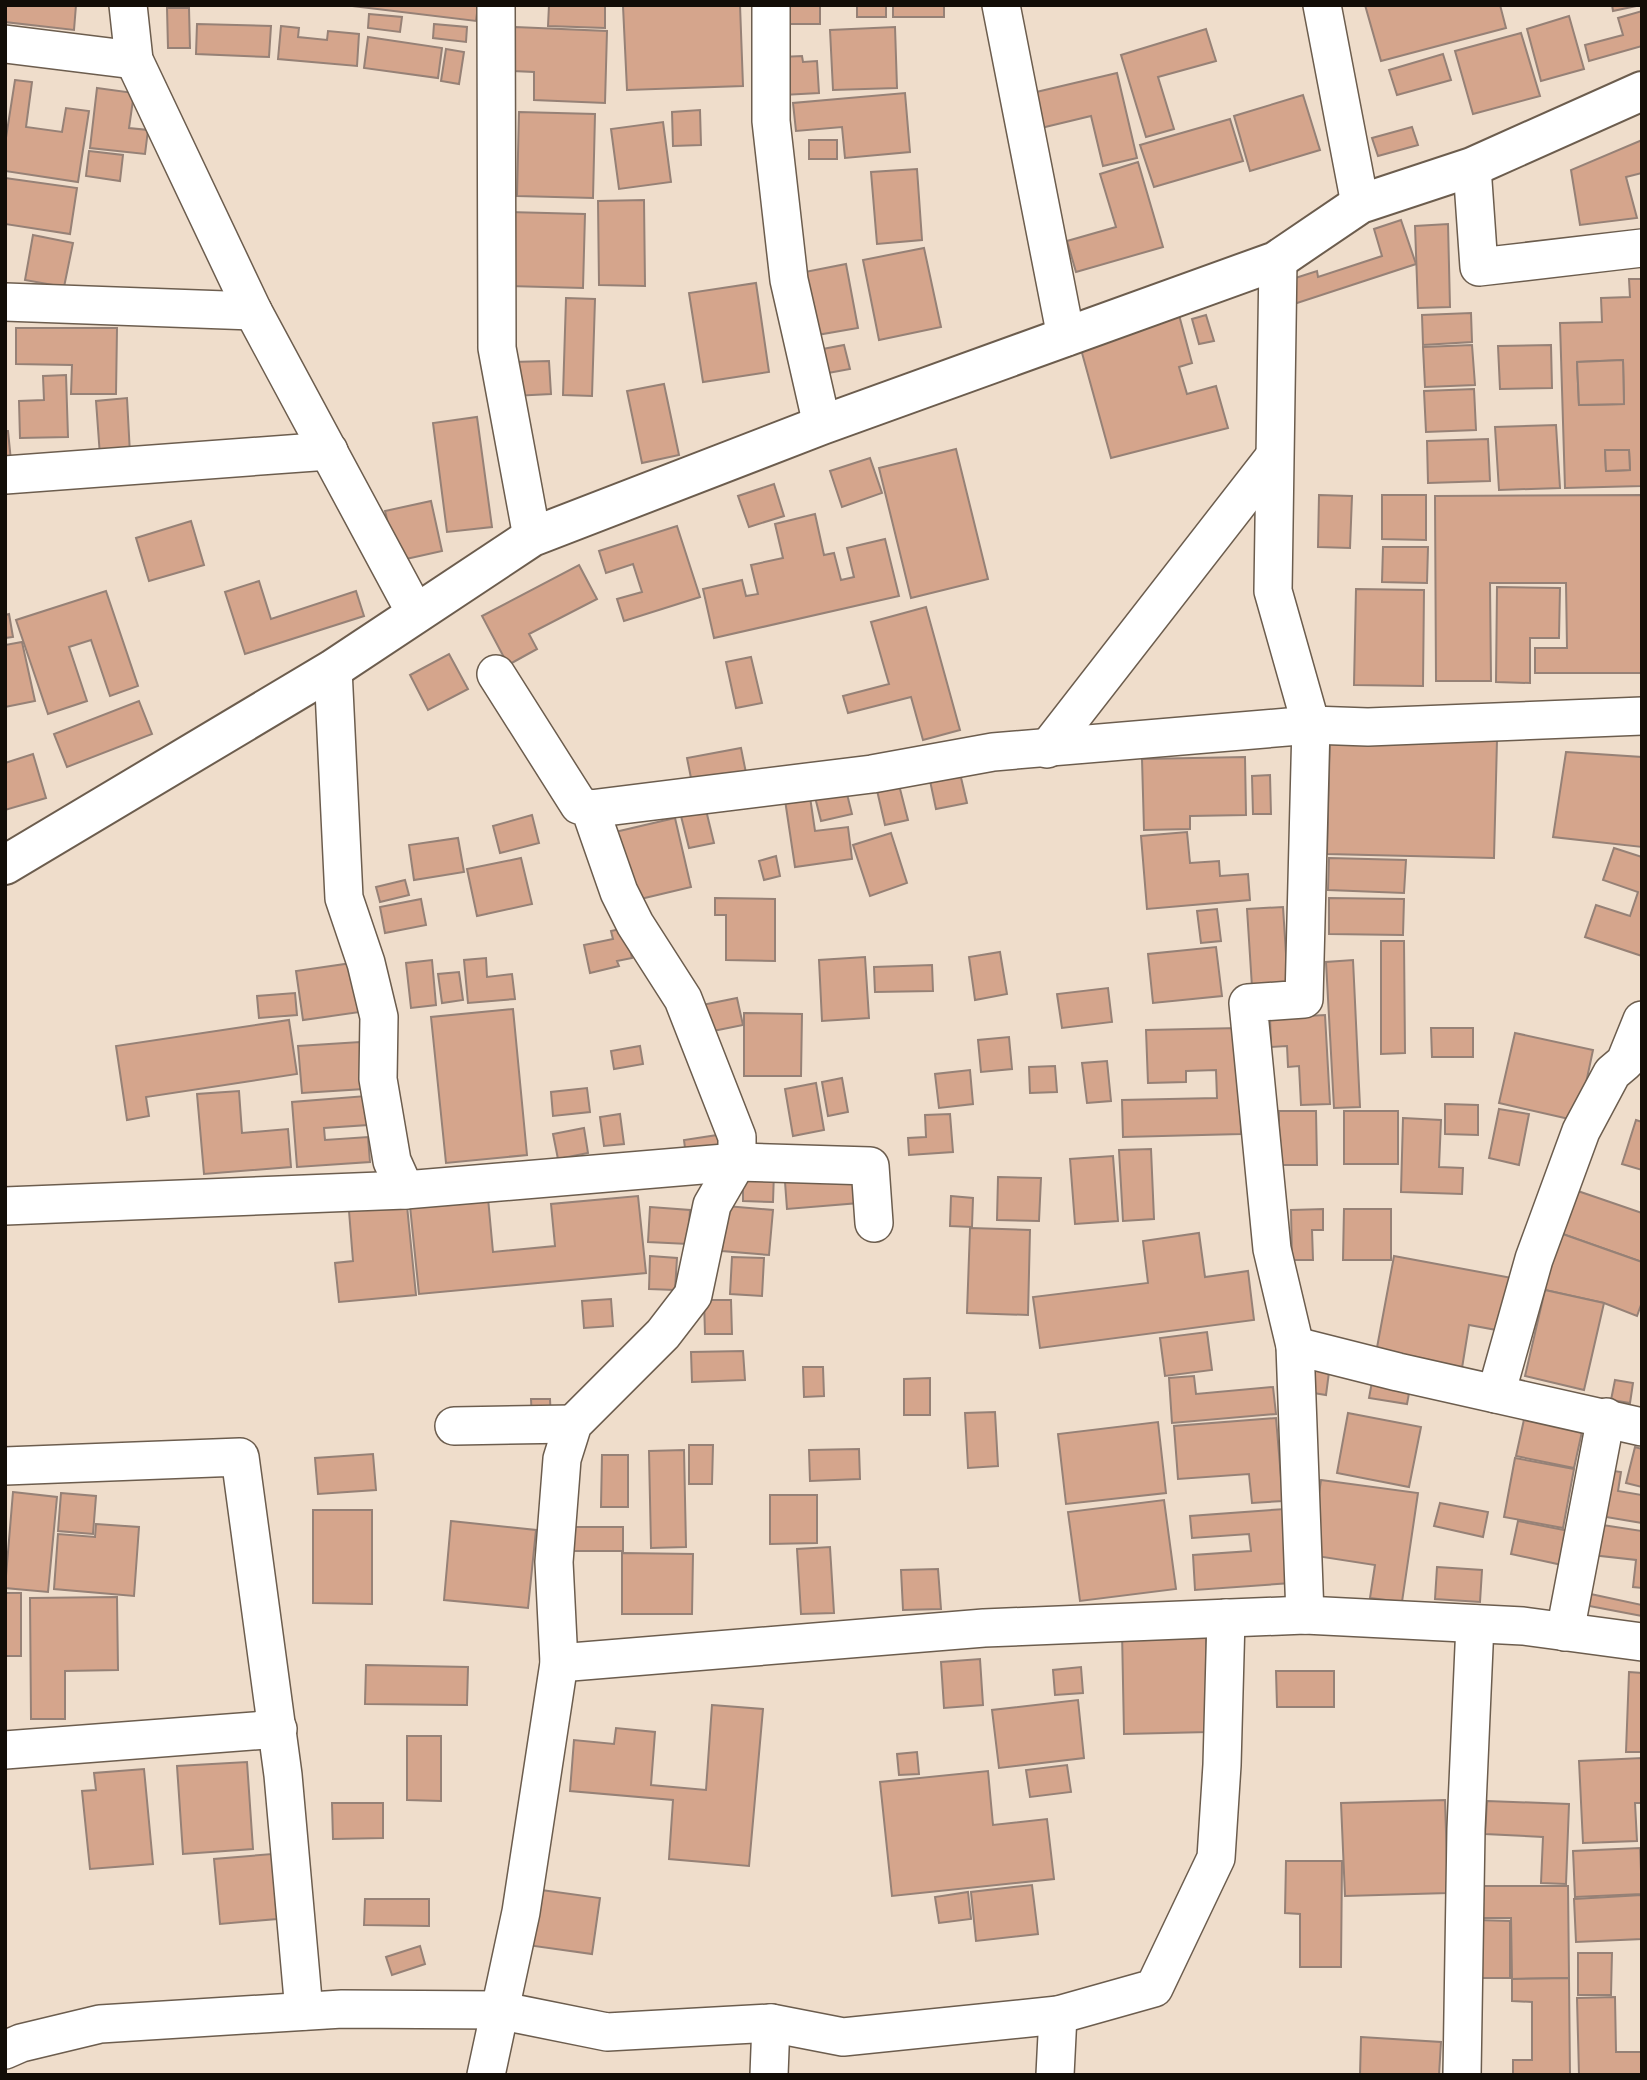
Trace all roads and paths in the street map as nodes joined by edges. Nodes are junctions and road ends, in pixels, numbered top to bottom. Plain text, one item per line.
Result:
1 (128, 5) edge
2 (496, 5) edge
3 (771, 5) edge
4 (1002, 5) edge
5 (1322, 5) edge
6 (5, 44) edge
7 (134, 60) junction
8 (1642, 91) edge
9 (1472, 167) junction
10 (1360, 204) junction
11 (1642, 248) edge
12 (1278, 260) junction
13 (5, 302) edge
14 (253, 311) junction
15 (1066, 337) junction
16 (822, 425) junction
17 (329, 451) junction
18 (1274, 457) junction
19 (5, 474) edge
20 (532, 537) junction
21 (416, 614) junction
22 (333, 669) junction
23 (496, 674) dead end
24 (1642, 716) edge
25 (1311, 725) junction
26 (1047, 749) junction
27 (590, 809) junction
28 (5, 865) edge
29 (1642, 1020) edge
30 (1627, 1077) edge
31 (737, 1162) junction
32 (405, 1190) junction
33 (5, 1206) edge
34 (874, 1223) dead end
35 (1295, 1346) junction
36 (1496, 1394) junction
37 (1606, 1417) junction
38 (573, 1424) junction
39 (454, 1426) dead end
40 (1642, 1427) edge
41 (5, 1466) edge
42 (1305, 1615) junction
43 (1226, 1618) junction
44 (1475, 1624) junction
45 (1564, 1632) junction
46 (1642, 1642) edge
47 (559, 1663) junction
48 (278, 1730) junction
49 (5, 1750) edge
50 (498, 2010) junction
51 (304, 2011) junction
52 (1058, 2015) junction
53 (771, 2023) junction
54 (5, 2050) edge
55 (486, 2075) edge
56 (769, 2075) edge
57 (1055, 2075) edge
58 (1462, 2075) edge

1 - 7 street
2 - 20 street
3 - 16 street
4 - 15 street
5 - 10 street
6 - 7 street
7 - 14 street
8 - 9 street
9 - 10 street
9 - 11 street
10 - 12 street
12 - 15 street
12 - 18 street
13 - 14 street
14 - 17 street
15 - 16 street
16 - 20 street
17 - 19 street
17 - 21 street
18 - 25 street
18 - 26 street
20 - 21 street
21 - 22 street
22 - 28 street
22 - 32 street
23 - 27 street
24 - 25 street
25 - 26 street
25 - 35 street
26 - 27 street
27 - 31 street
29 - 30 street
30 - 36 street
31 - 32 street
31 - 34 street
31 - 38 street
32 - 33 street
35 - 36 street
35 - 42 street
36 - 37 street
37 - 40 street
37 - 45 street
38 - 39 street
38 - 47 street
41 - 48 street
42 - 43 street
42 - 44 street
43 - 47 street
43 - 52 street
44 - 45 street
44 - 58 street
45 - 46 street
47 - 50 street
48 - 49 street
48 - 51 street
50 - 51 street
50 - 53 street
50 - 55 street
51 - 54 street
52 - 53 street
52 - 57 street
53 - 56 street

